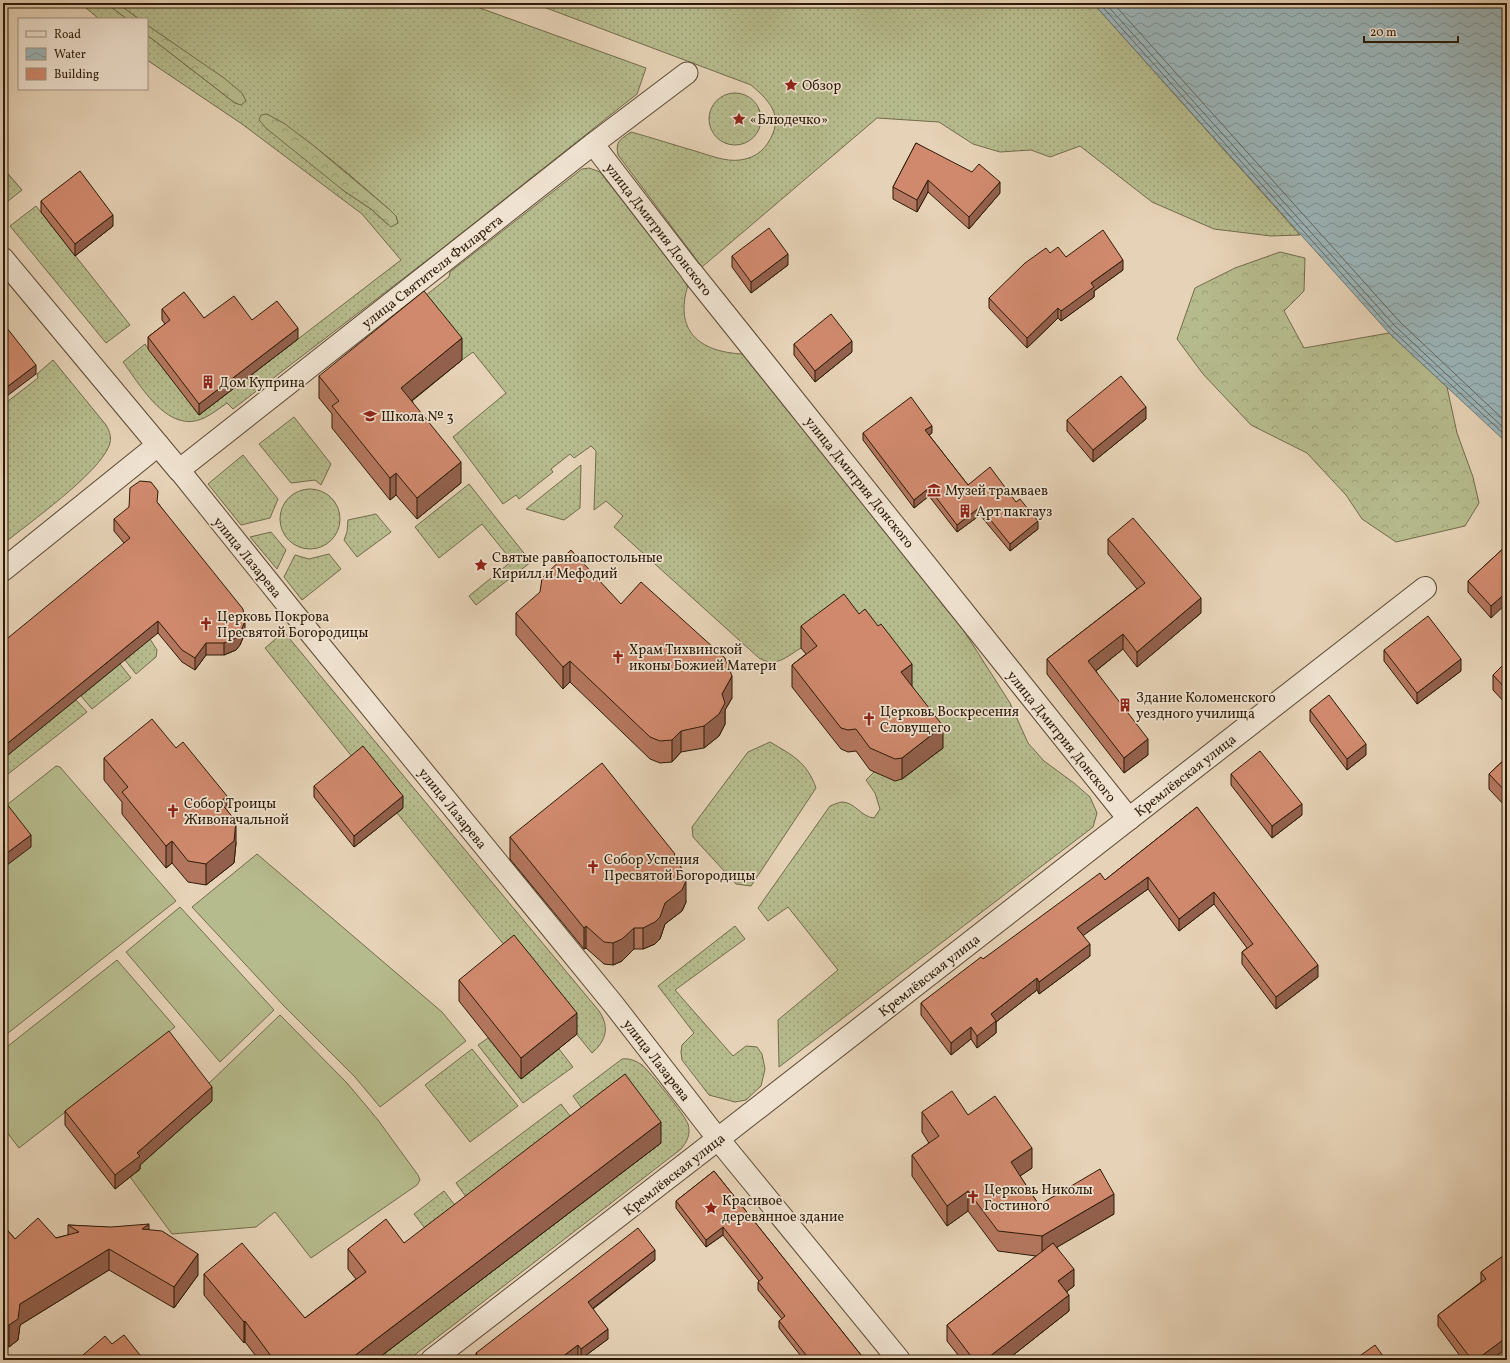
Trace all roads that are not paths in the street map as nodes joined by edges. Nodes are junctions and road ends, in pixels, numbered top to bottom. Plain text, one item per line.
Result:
1 (687, 73) dead end
2 (593, 144) junction
3 (3, 259) edge
4 (693, 274) joint
5 (158, 444) junction
6 (179, 470) junction
7 (3, 570) edge
8 (1425, 588) dead end
9 (1129, 819) junction
10 (718, 1139) junction
11 (432, 1360) edge
12 (899, 1360) edge

1 - 2 street, улица Святителя Филарета
2 - 4 street, улица Дмитрия Донского
2 - 6 street, улица Святителя Филарета
3 - 5 street, улица Лазарева
4 - 9 street, улица Дмитрия Донского
5 - 6 street, улица Лазарева
5 - 7 street
6 - 10 street, улица Лазарева
8 - 9 street, Кремлёвская улица
9 - 10 street, Кремлёвская улица
10 - 11 street, Кремлёвская улица
10 - 12 street, улица Лазарева

